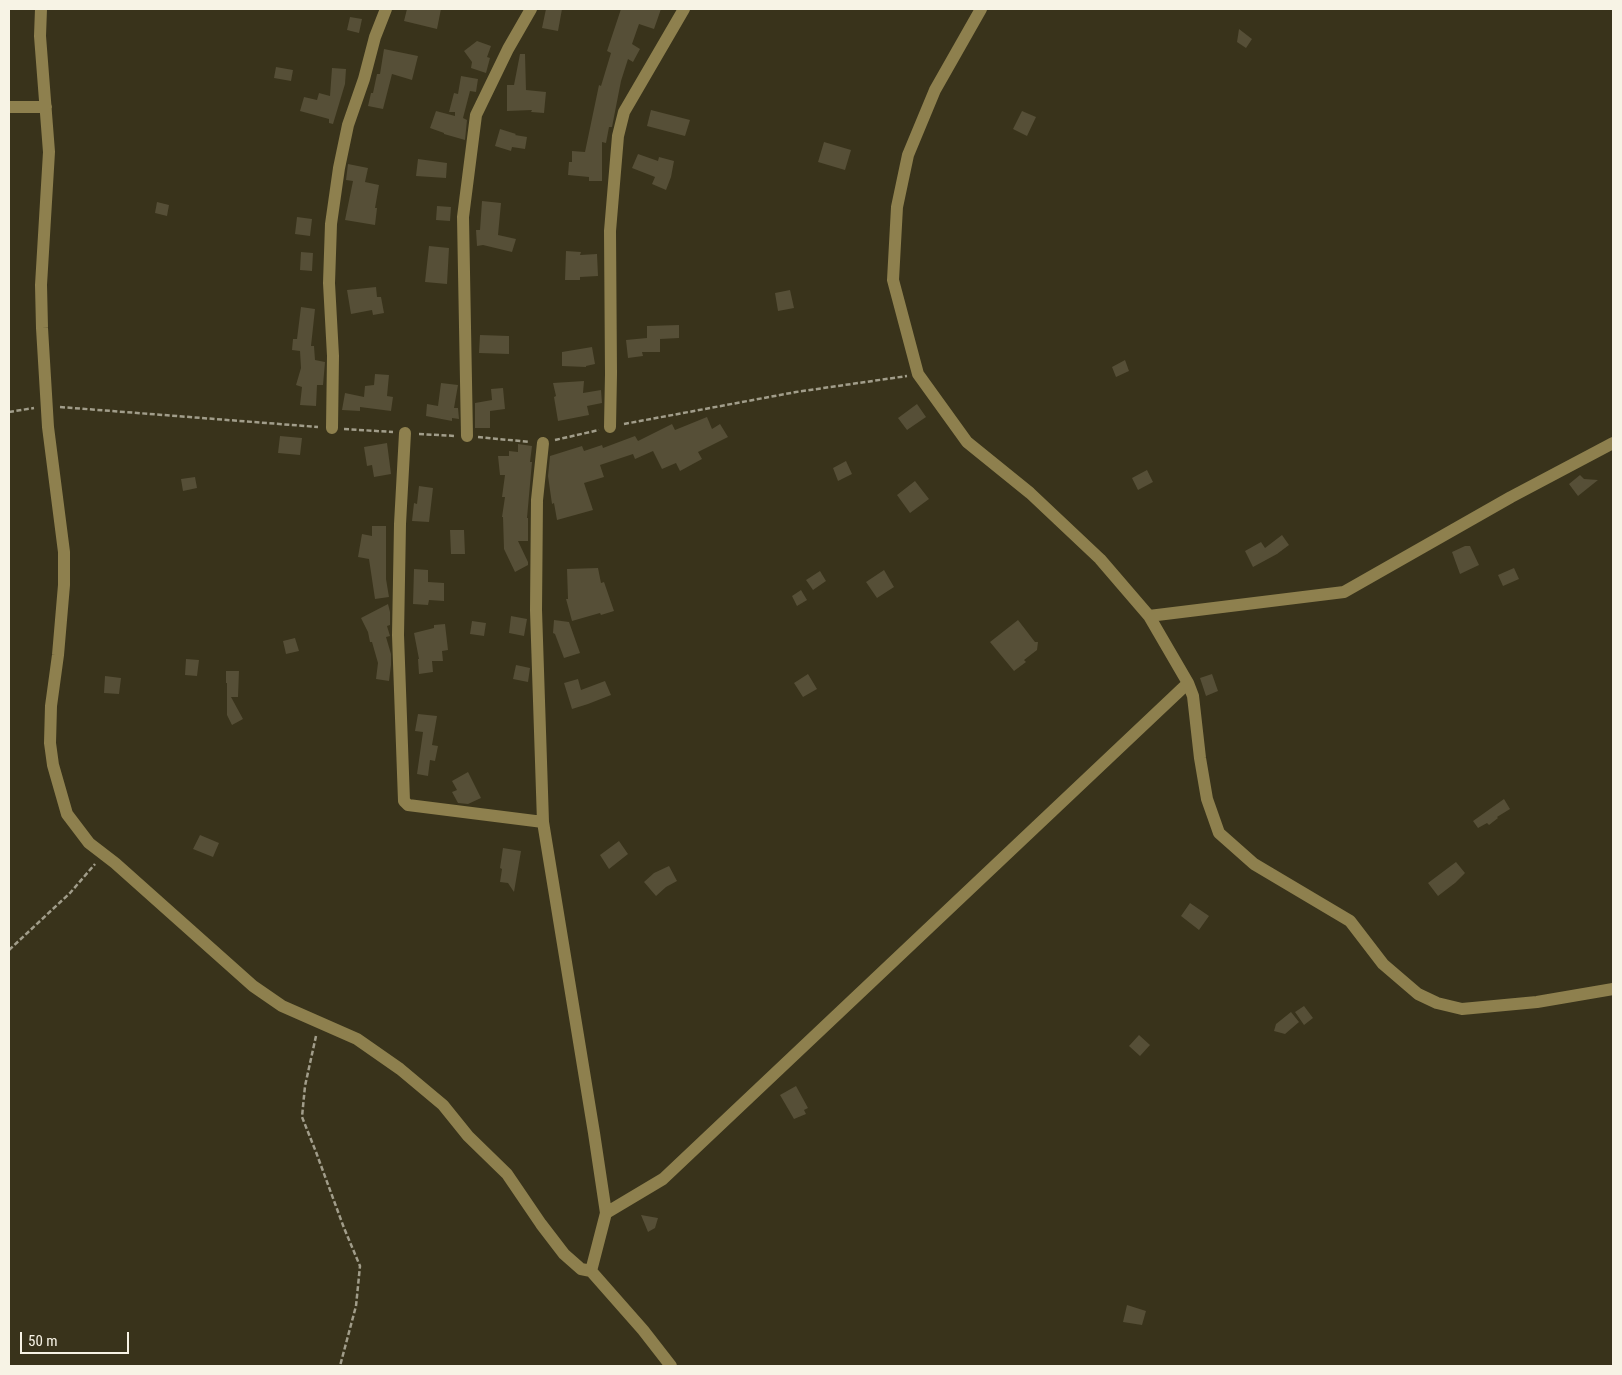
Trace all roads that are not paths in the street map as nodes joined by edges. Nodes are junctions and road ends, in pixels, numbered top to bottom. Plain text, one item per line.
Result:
1 (41, 9) edge
2 (386, 9) edge
3 (531, 9) edge
4 (684, 9) edge
5 (981, 9) edge
6 (46, 106) junction
7 (9, 107) edge
8 (610, 427) dead end
9 (332, 428) dead end
10 (405, 433) dead end
11 (467, 436) dead end
12 (542, 443) dead end
13 (1613, 443) edge
14 (1149, 616) junction
15 (1188, 683) junction
16 (543, 822) junction
17 (1613, 989) edge
18 (606, 1213) junction
19 (591, 1271) junction
20 (671, 1366) edge

1 - 6 street
2 - 9 street
3 - 11 street
4 - 8 street
5 - 14 street
6 - 7 street
6 - 19 street
10 - 16 street
12 - 16 street
13 - 14 street
14 - 15 street
15 - 17 street
15 - 18 street
16 - 18 street
18 - 19 street
19 - 20 street

